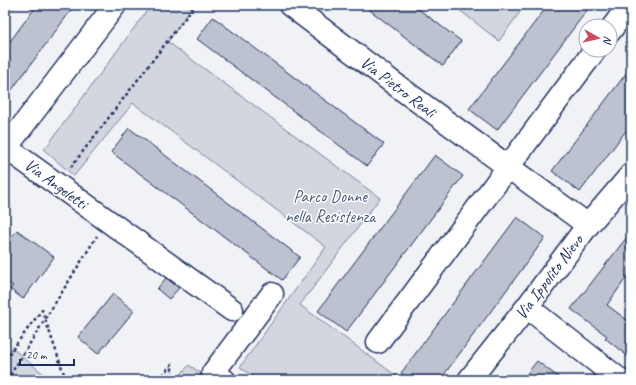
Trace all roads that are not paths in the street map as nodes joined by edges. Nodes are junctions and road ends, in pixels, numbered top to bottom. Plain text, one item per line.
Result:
1 (115, 5) edge
2 (290, 5) edge
3 (629, 5) edge
4 (618, 20) edge
5 (589, 58) edge
6 (5, 148) edge
7 (507, 167) junction
8 (629, 181) edge
9 (588, 225) junction
10 (272, 294) dead end
11 (527, 307) junction
12 (232, 310) dead end
13 (378, 342) dead end
14 (224, 380) edge
15 (469, 380) edge
16 (620, 380) edge

1 - 6 street
2 - 7 street, Via Pietro Reali
3 - 4 street
5 - 7 street
6 - 12 street, Via Angeletti
7 - 9 street, Via Pietro Reali
7 - 13 street
8 - 9 street, Via Ippolito Nievo
9 - 11 street, Via Ippolito Nievo
10 - 14 street
11 - 15 street, Via Ippolito Nievo
11 - 16 street

